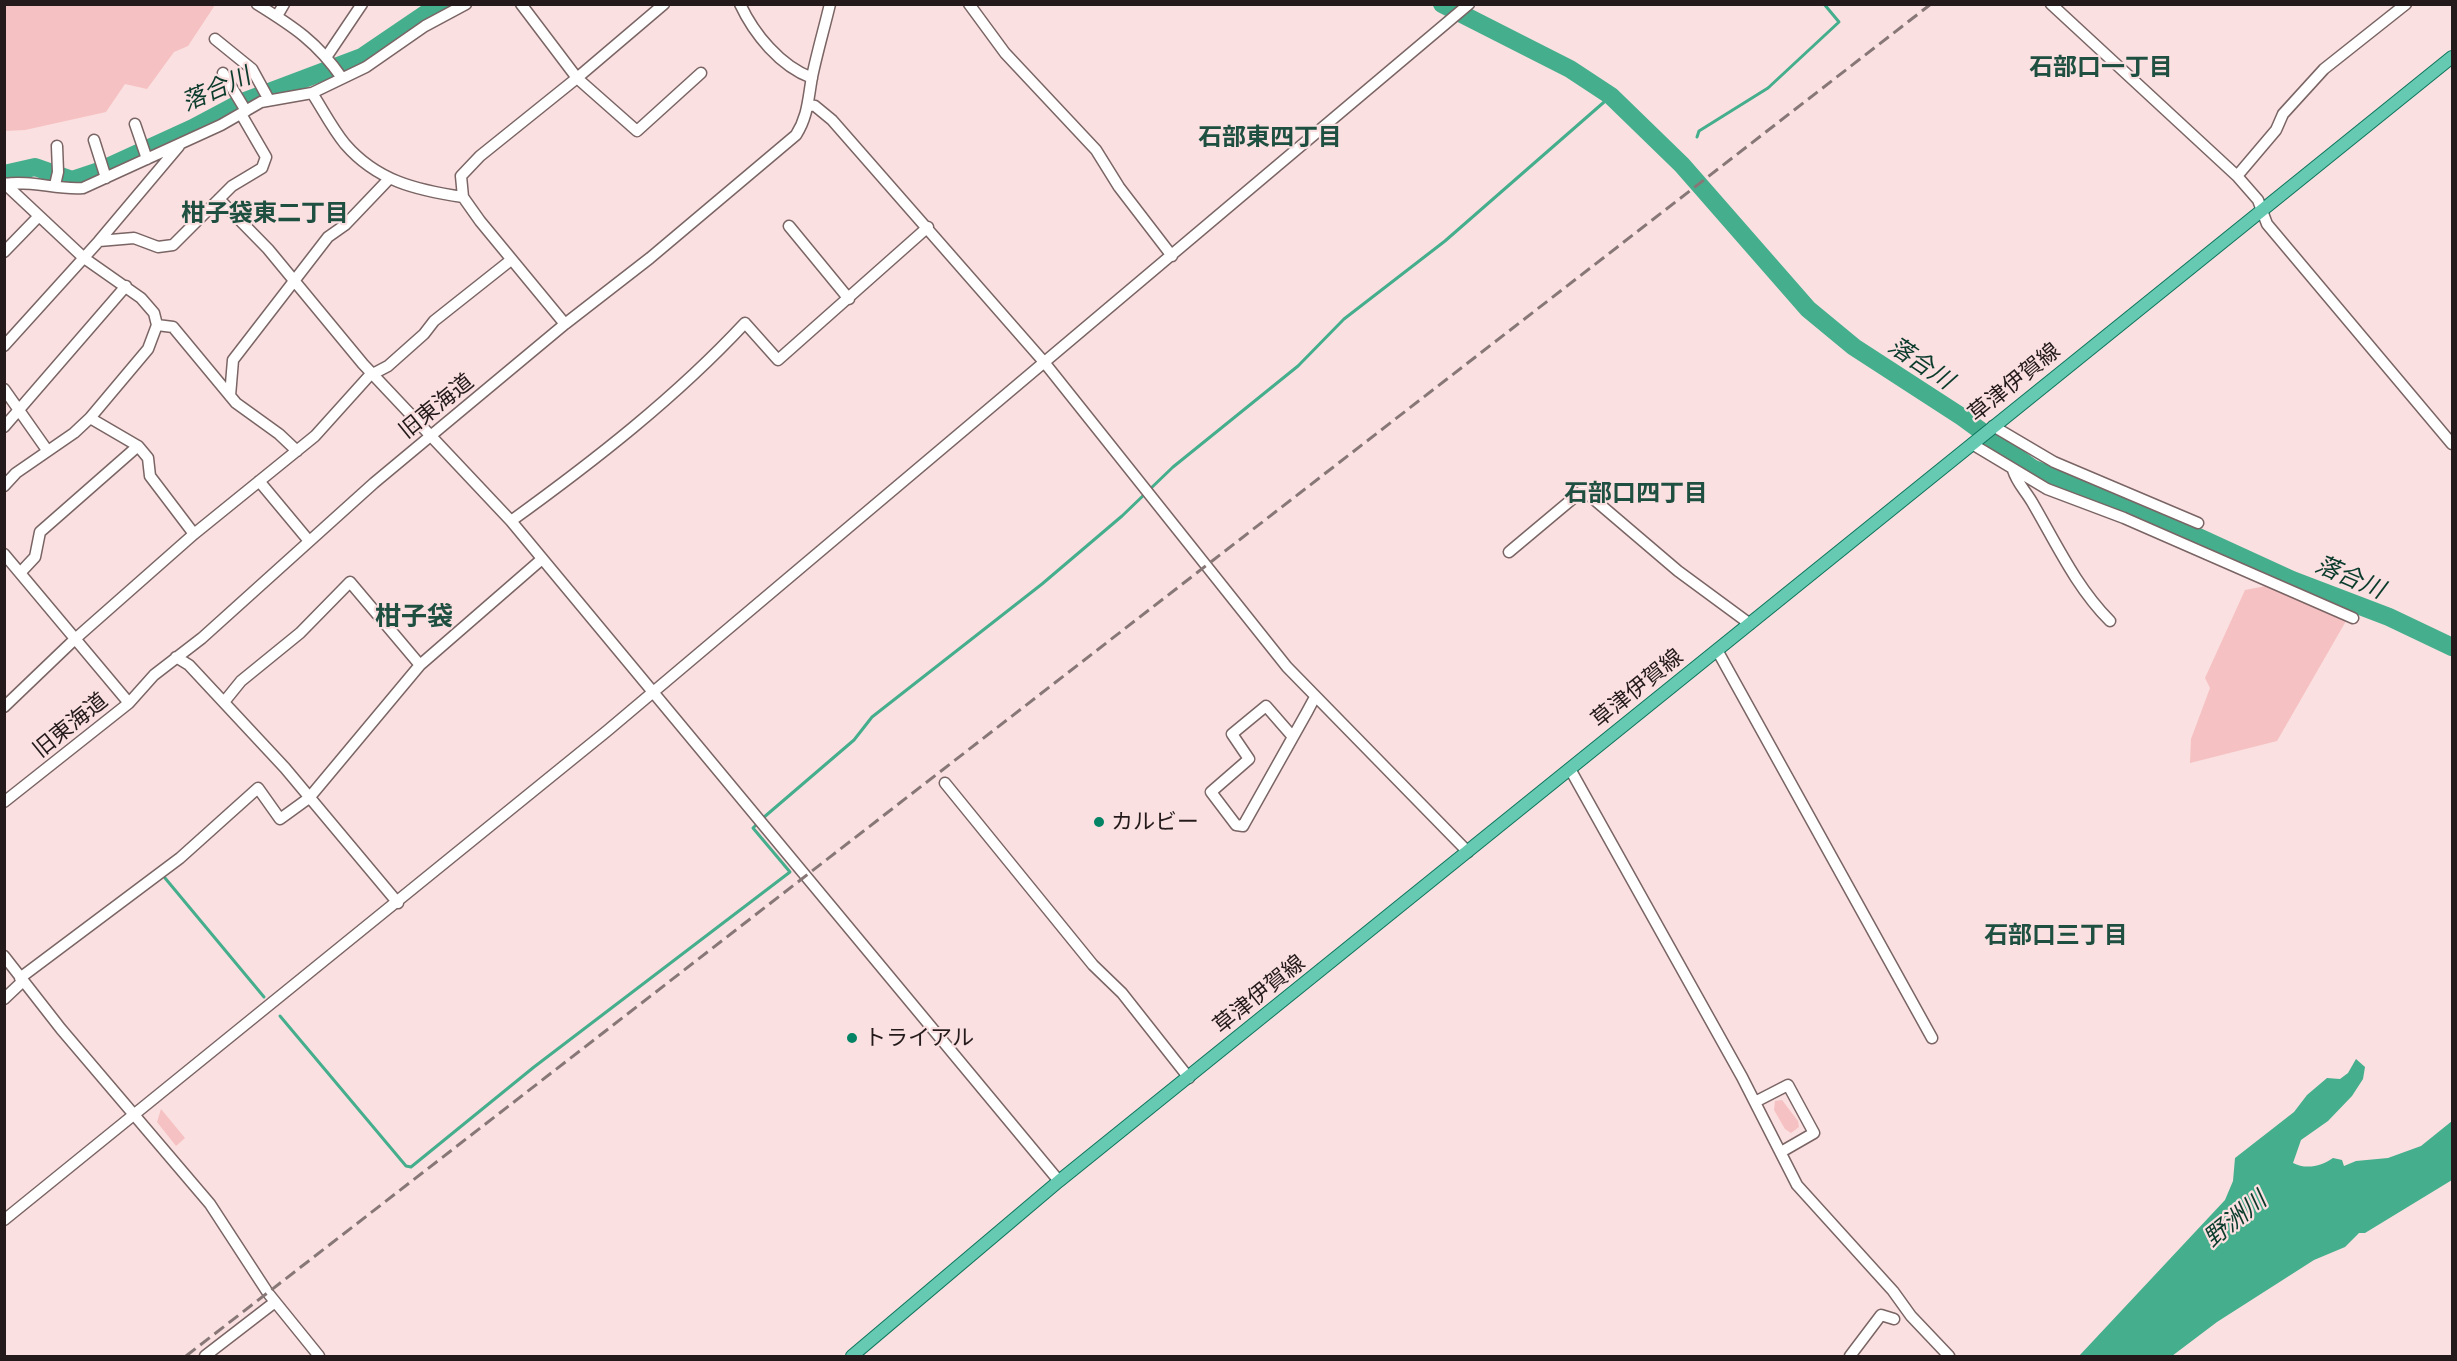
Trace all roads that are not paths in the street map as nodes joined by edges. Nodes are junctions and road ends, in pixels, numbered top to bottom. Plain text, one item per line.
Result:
1 (257, 4) edge
2 (284, 4) edge
3 (362, 4) edge
4 (466, 4) edge
5 (521, 4) edge
6 (664, 4) edge
7 (740, 4) edge
8 (830, 4) edge
9 (969, 4) edge
10 (1469, 4) edge
11 (2051, 4) edge
12 (2406, 4) edge
13 (277, 16) junction
14 (215, 39) dead end
15 (327, 56) junction
16 (2450, 62) edge
17 (223, 73) dead end
18 (701, 74) dead end
19 (342, 78) junction
20 (577, 78) junction
21 (812, 78) junction
22 (312, 93) junction
23 (267, 95) junction
24 (809, 105) junction
25 (242, 107) junction
26 (135, 124) dead end
27 (94, 140) dead end
28 (183, 141) junction
29 (57, 146) dead end
30 (146, 154) junction
31 (104, 173) junction
32 (2237, 176) junction
33 (56, 180) junction
34 (388, 180) junction
35 (5, 184) edge
36 (463, 197) junction
37 (219, 199) junction
38 (2261, 210) junction
39 (39, 216) junction
40 (789, 226) dead end
41 (928, 227) junction
42 (99, 241) junction
43 (4, 252) edge
44 (1172, 256) junction
45 (84, 258) junction
46 (511, 260) junction
47 (293, 280) junction
48 (126, 286) junction
49 (849, 298) junction
50 (565, 324) junction
51 (157, 325) junction
52 (4, 346) edge
53 (1044, 362) junction
54 (373, 374) junction
55 (4, 389) edge
56 (230, 396) junction
57 (19, 410) junction
58 (90, 418) junction
59 (4, 426) edge
60 (1992, 427) junction
61 (431, 434) junction
62 (1974, 442) junction
63 (2452, 444) edge
64 (138, 446) junction
65 (47, 450) junction
66 (297, 451) junction
67 (2013, 470) junction
68 (259, 481) junction
69 (4, 486) edge
70 (511, 521) junction
71 (2198, 523) dead end
72 (194, 534) junction
73 (309, 542) junction
74 (1509, 552) dead end
75 (4, 554) edge
76 (542, 559) junction
77 (20, 573) junction
78 (2353, 618) dead end
79 (2110, 621) dead end
80 (1750, 624) junction
81 (75, 639) junction
82 (1717, 650) junction
83 (176, 657) junction
84 (420, 664) junction
85 (654, 692) junction
86 (1315, 697) junction
87 (224, 702) junction
88 (129, 703) junction
89 (4, 707) edge
90 (1293, 737) junction
91 (1570, 769) junction
92 (945, 783) dead end
93 (309, 798) junction
94 (4, 802) edge
95 (1468, 852) junction
96 (398, 903) junction
97 (4, 956) edge
98 (22, 980) junction
99 (4, 999) edge
100 (1932, 1038) dead end
101 (1189, 1078) junction
102 (1755, 1102) junction
103 (133, 1115) junction
104 (1783, 1157) junction
105 (1059, 1181) junction
106 (4, 1220) edge
107 (275, 1302) junction
108 (1894, 1319) dead end
109 (316, 1353) edge
110 (205, 1356) edge
111 (304, 1356) edge
112 (852, 1356) edge
113 (1850, 1356) edge
114 (1949, 1356) edge

1 - 13 street
2 - 13 street
3 - 15 street
4 - 19 street
5 - 20 street
6 - 20 street
7 - 21 street
8 - 21 street, 旧東海道
9 - 44 street
10 - 44 street
11 - 32 street
12 - 32 street
13 - 15 street
14 - 23 street
15 - 19 street
16 - 38 main road, 草津伊賀線
17 - 25 street
18 - 20 street
19 - 22 street
20 - 36 street
21 - 24 street, 旧東海道
22 - 23 street
22 - 34 street
23 - 25 street
24 - 41 street
24 - 50 street, 旧東海道
25 - 28 street
25 - 37 street
26 - 30 street
27 - 31 street
28 - 30 street
28 - 42 street
29 - 33 street
30 - 31 street
31 - 33 street
32 - 38 street
33 - 35 street
34 - 36 street
34 - 47 street
35 - 39 street
36 - 46 street
37 - 42 street
37 - 47 street
38 - 60 main road, 草津伊賀線
38 - 63 street
39 - 43 street
39 - 45 street
40 - 49 street
41 - 49 street
41 - 53 street
42 - 45 street
44 - 53 street
45 - 48 street
45 - 52 street
46 - 50 street
46 - 54 street
47 - 54 street
47 - 56 street
48 - 51 street
48 - 57 street
49 - 70 street
50 - 61 street, 旧東海道
51 - 56 street
51 - 58 street
53 - 85 street
53 - 86 street
54 - 61 street
54 - 66 street
55 - 57 street
56 - 66 street
57 - 59 street
57 - 65 street
58 - 64 street
58 - 65 street
60 - 62 main road, 草津伊賀線
60 - 71 street
61 - 70 street
61 - 73 street, 旧東海道
62 - 67 street
62 - 80 main road, 草津伊賀線
64 - 72 street
64 - 77 street
65 - 69 street
66 - 68 street
67 - 78 street
67 - 79 street
68 - 72 street
68 - 73 street
70 - 76 street
72 - 81 street
73 - 83 street, 旧東海道
74 - 80 street
75 - 77 street
76 - 84 street
76 - 85 street
77 - 81 street
80 - 82 main road, 草津伊賀線
81 - 88 street
81 - 89 street
82 - 91 main road, 草津伊賀線
82 - 100 street
83 - 87 street
83 - 88 street, 旧東海道
84 - 87 street
84 - 93 street
85 - 96 street
85 - 105 street
86 - 90 street
86 - 95 street
87 - 93 street
88 - 94 street, 旧東海道
90 - 90 street
91 - 95 main road, 草津伊賀線
91 - 102 street
92 - 101 street
93 - 96 street
93 - 98 street
95 - 101 main road, 草津伊賀線
96 - 103 street
97 - 98 street
98 - 99 street
98 - 103 street
101 - 105 main road, 草津伊賀線
102 - 104 street
102 - 104 street
103 - 106 street
103 - 107 street
104 - 114 street
105 - 112 main road, 草津伊賀線
107 - 109 street
107 - 110 street
108 - 113 street
109 - 111 street

